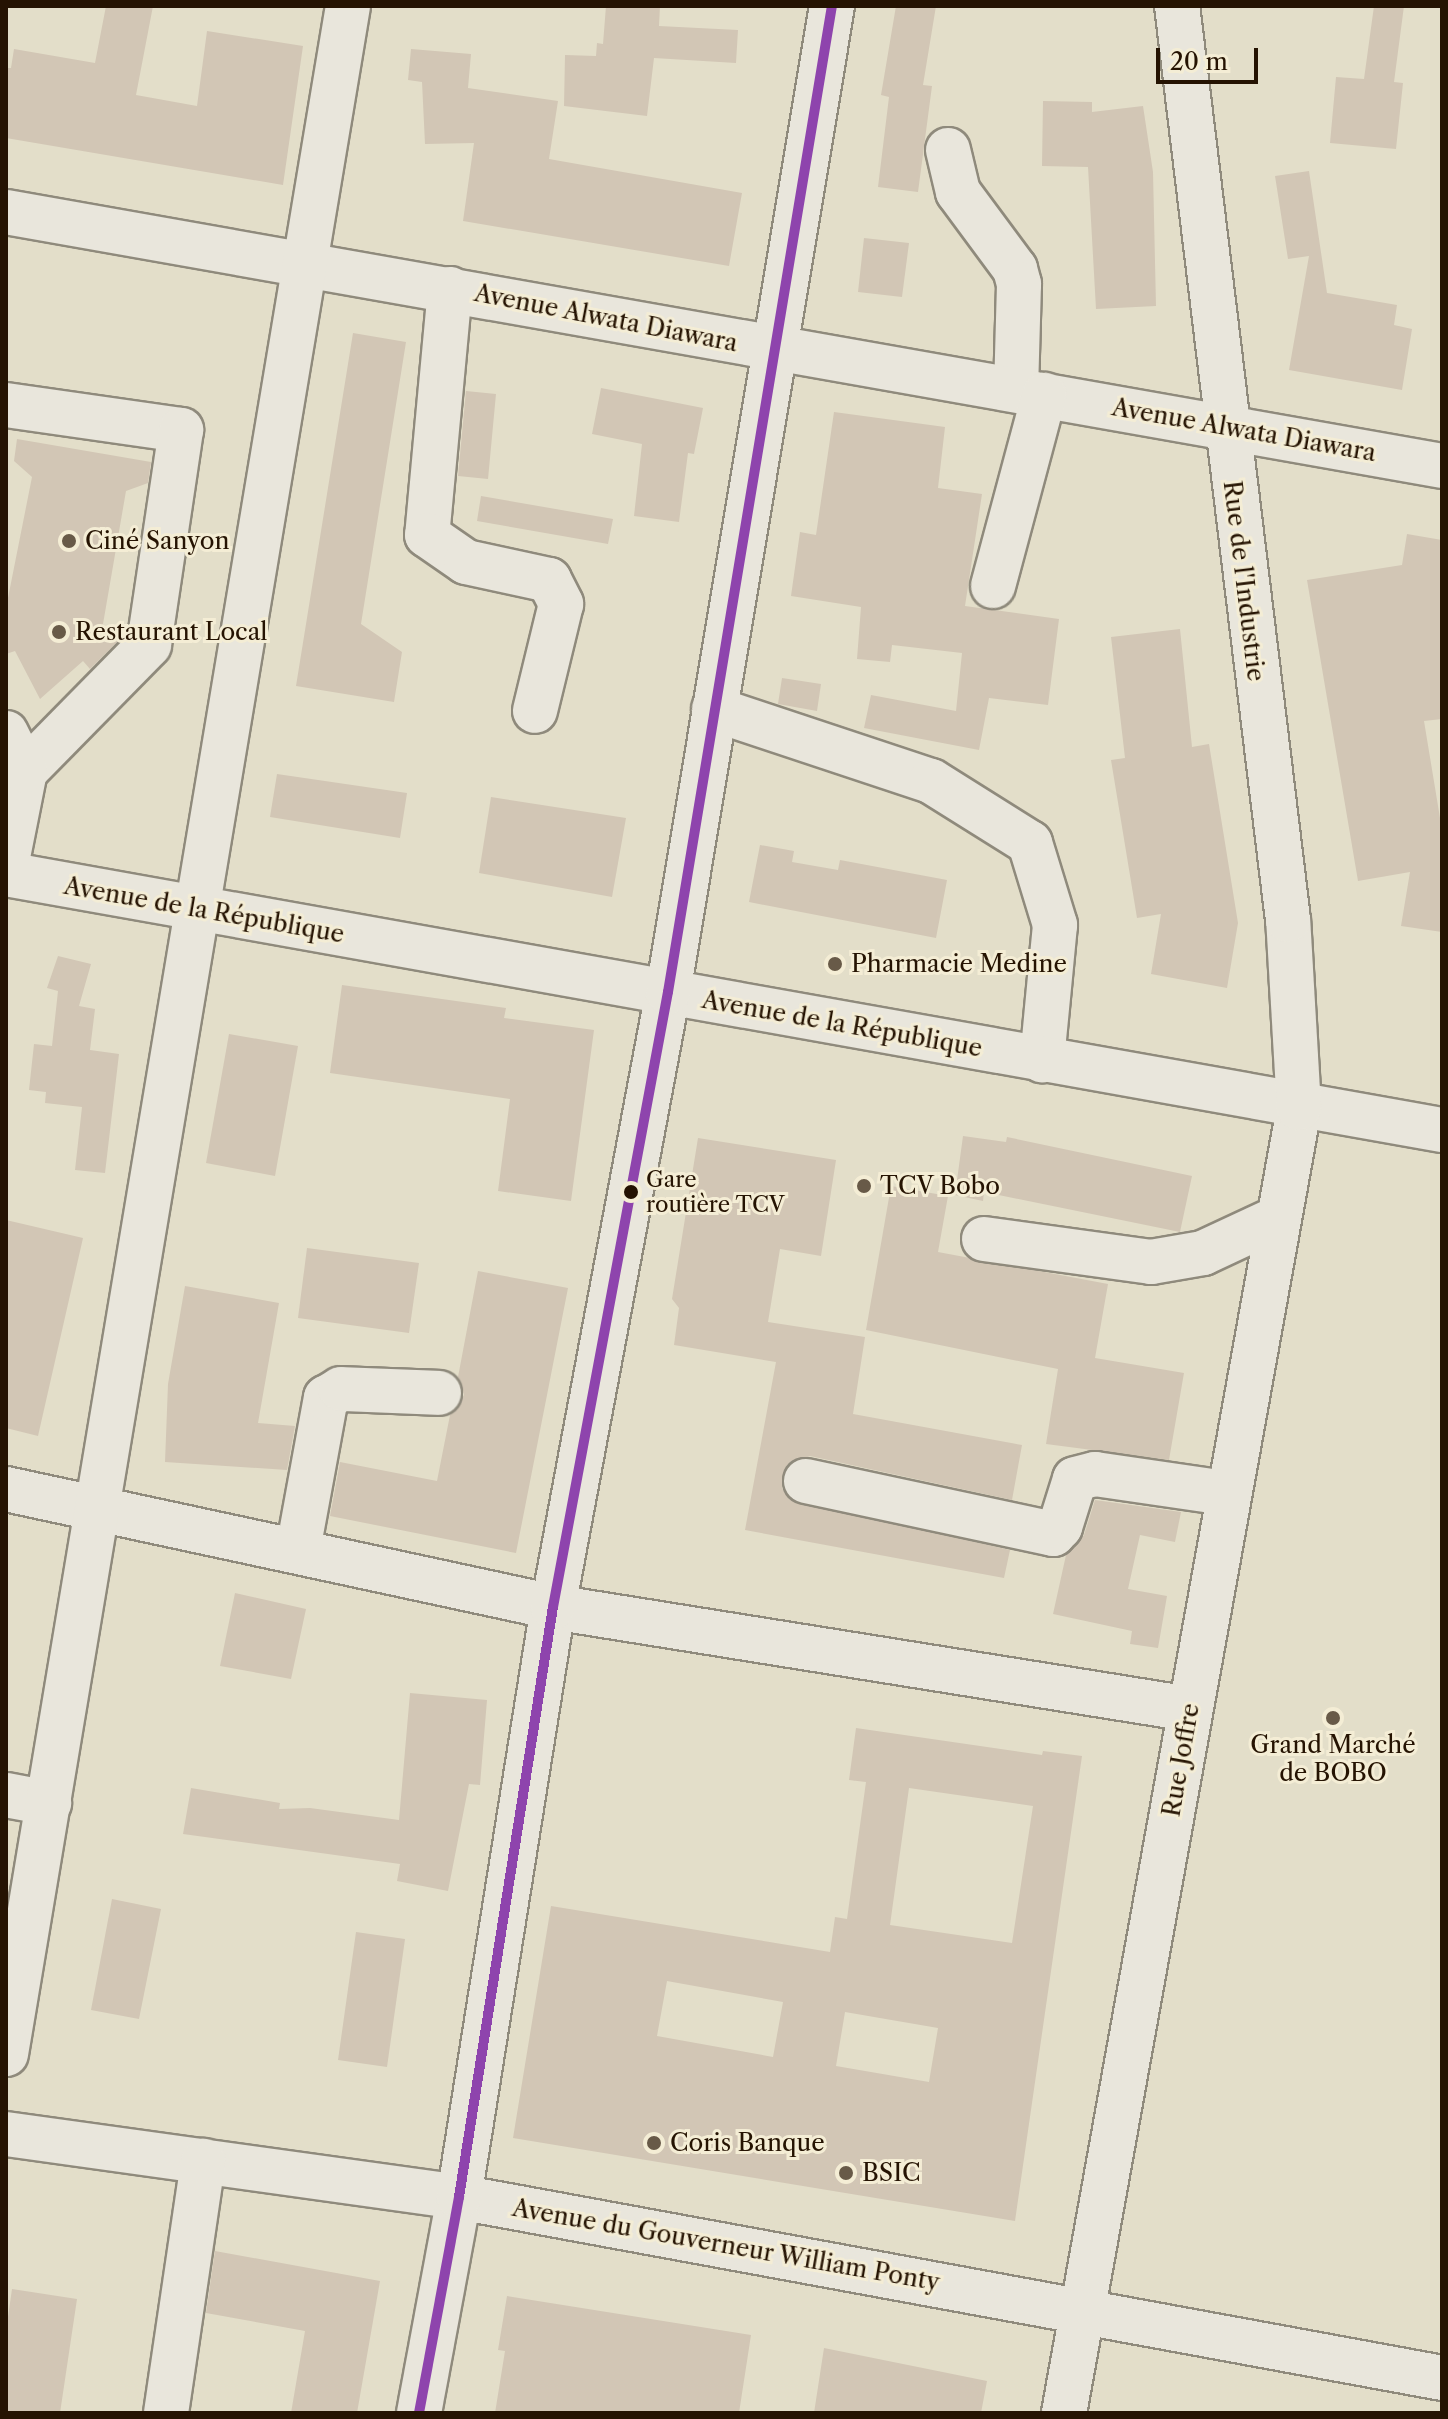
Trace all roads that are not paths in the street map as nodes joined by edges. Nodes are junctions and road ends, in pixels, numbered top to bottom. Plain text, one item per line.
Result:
1 (348, 6) edge
2 (832, 6) edge
3 (1177, 6) edge
4 (948, 150) dead end
5 (6, 212) edge
6 (305, 262) junction
7 (450, 289) junction
8 (772, 350) junction
9 (1030, 393) junction
10 (6, 405) edge
11 (1225, 425) junction
12 (1442, 466) edge
13 (993, 586) dead end
14 (714, 709) junction
15 (535, 711) dead end
16 (16, 752) edge
17 (6, 867) edge
18 (6, 874) edge
19 (197, 910) junction
20 (668, 992) junction
21 (1042, 1060) junction
22 (1299, 1108) junction
23 (1442, 1130) edge
24 (1278, 1218) junction
25 (984, 1239) dead end
26 (439, 1393) dead end
27 (806, 1481) dead end
28 (6, 1489) edge
29 (1226, 1493) junction
30 (99, 1506) junction
31 (298, 1550) junction
32 (553, 1607) junction
33 (1190, 1709) junction
34 (6, 1795) edge
35 (49, 1803) junction
36 (6, 2054) edge
37 (6, 2134) edge
38 (203, 2161) junction
39 (459, 2197) junction
40 (1082, 2311) junction
41 (1442, 2378) edge
42 (166, 2413) edge
43 (419, 2413) edge
44 (1064, 2413) edge

1 - 6 street
2 - 8 street
3 - 11 street, Rue de l'Industrie
4 - 9 street
5 - 6 street, Avenue Alwata Diawara
6 - 7 street, Avenue Alwata Diawara
6 - 19 street
7 - 8 street, Avenue Alwata Diawara
7 - 15 street
8 - 9 street, Avenue Alwata Diawara
8 - 14 street
9 - 11 street, Avenue Alwata Diawara
9 - 13 street
10 - 16 street
11 - 12 street, Avenue Alwata Diawara
11 - 22 street, Rue de l'Industrie
14 - 20 street
14 - 21 street
16 - 17 street
18 - 19 street, Avenue de la République
19 - 20 street, Avenue de la République
19 - 30 street
20 - 21 street, Avenue de la République
20 - 32 street
21 - 22 street, Avenue de la République
22 - 23 street, Avenue de la République
22 - 24 street, Rue Joffre
24 - 25 street
24 - 29 street, Rue Joffre
26 - 31 street
27 - 29 street
28 - 30 street
29 - 33 street, Rue Joffre
30 - 31 street
30 - 35 street
31 - 32 street
32 - 33 street
32 - 39 street
33 - 40 street, Rue Joffre
34 - 35 street
35 - 36 street
37 - 38 street, Avenue du Gouverneur William Ponty
38 - 39 street, Avenue du Gouverneur William Ponty
38 - 42 street
39 - 40 street, Avenue du Gouverneur William Ponty
39 - 43 street
40 - 41 street, Avenue du Gouverneur William Ponty
40 - 44 street, Rue Joffre

